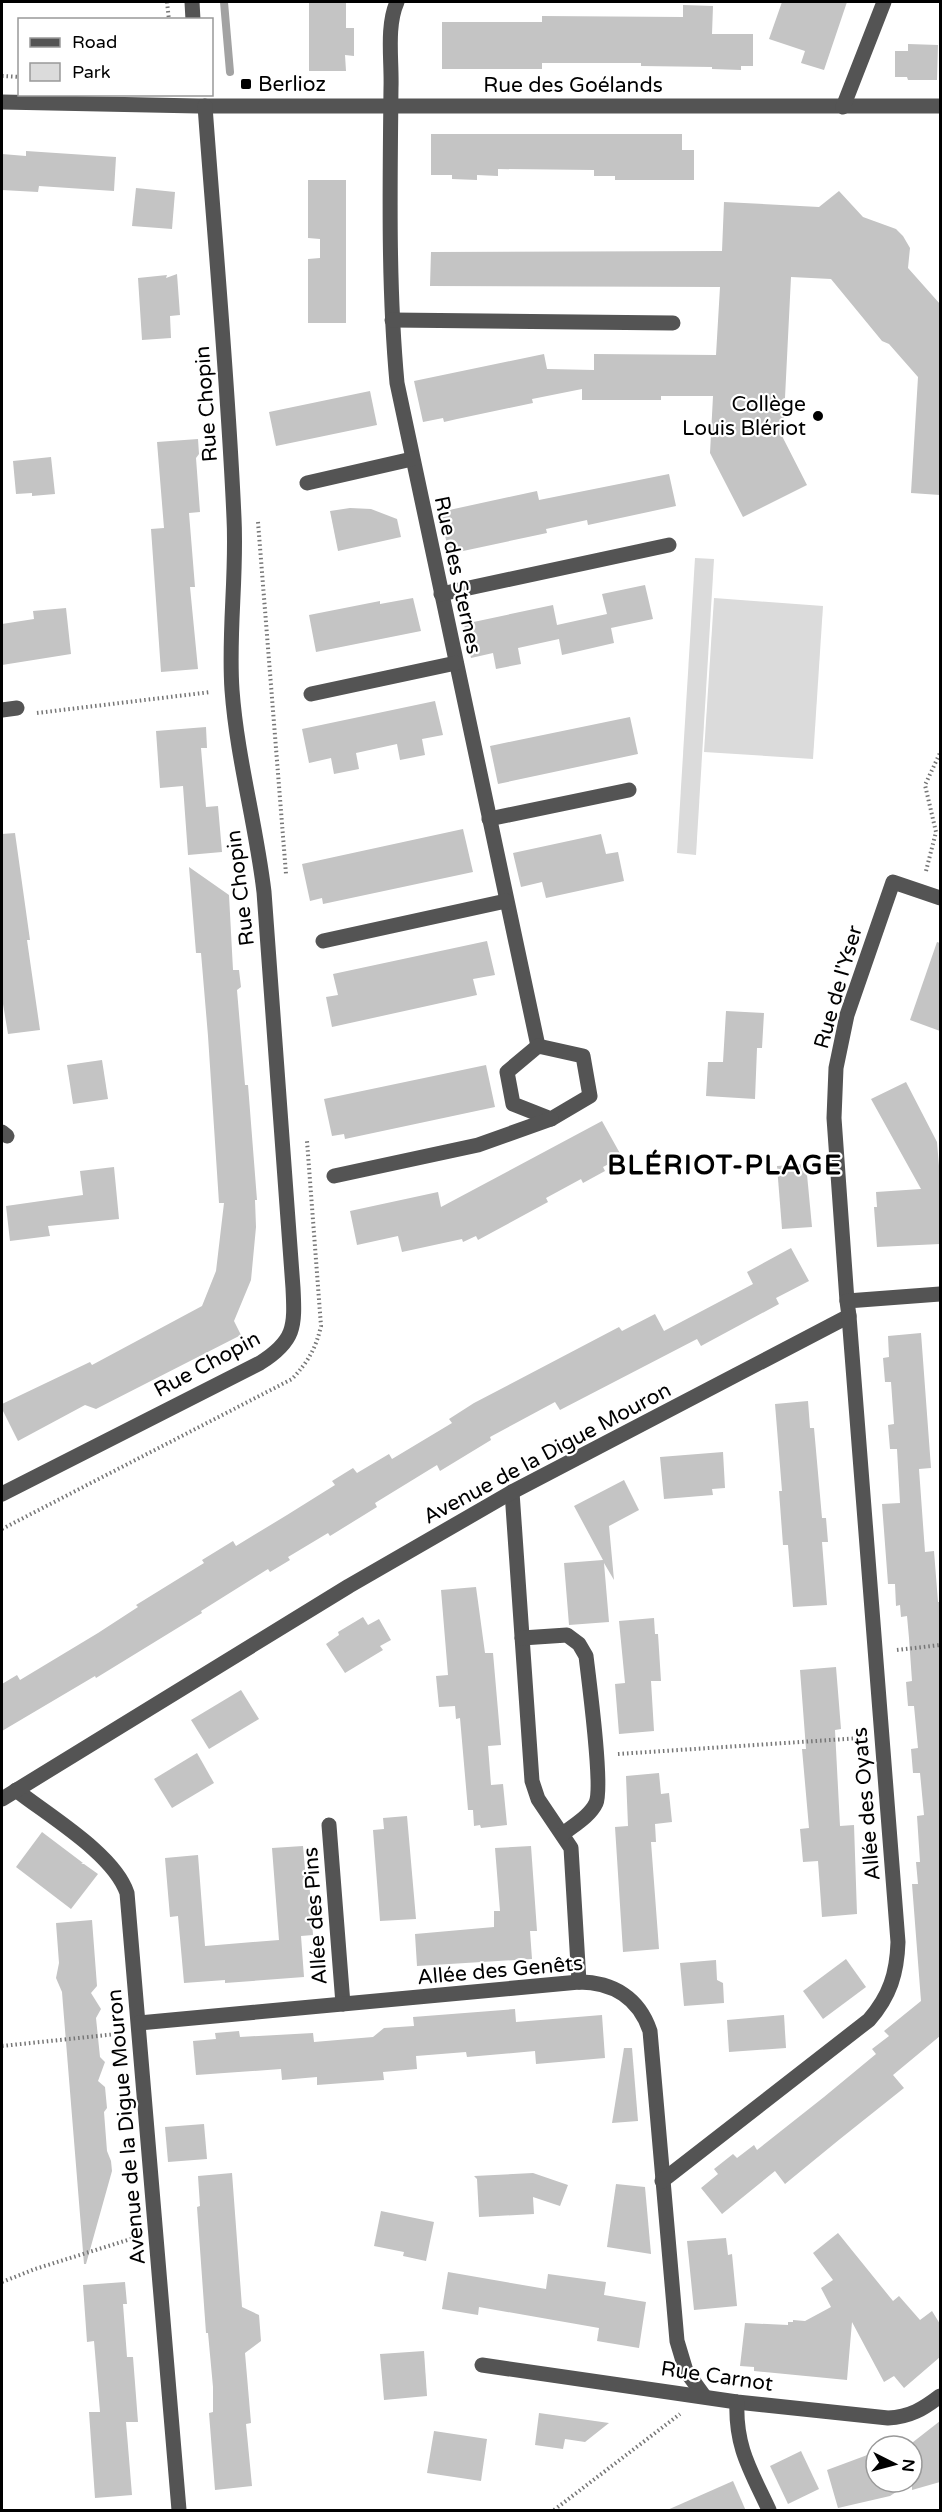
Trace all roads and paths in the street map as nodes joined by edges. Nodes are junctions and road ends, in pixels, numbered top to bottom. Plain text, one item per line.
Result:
1 (167, 2) edge
2 (192, 2) edge
3 (397, 2) edge
4 (884, 2) edge
5 (169, 18) edge
6 (193, 18) edge
7 (2, 76) edge
8 (18, 77) edge
9 (2, 102) edge
10 (200, 102) edge
11 (391, 106) junction
12 (940, 106) edge
13 (843, 107) junction
14 (392, 320) junction
15 (672, 323) dead end
16 (412, 459) junction
17 (307, 483) dead end
18 (669, 545) dead end
19 (441, 594) junction
20 (456, 663) junction
21 (232, 689) junction
22 (311, 694) dead end
23 (17, 708) joint
24 (2, 710) edge
25 (940, 753) edge
26 (629, 790) dead end
27 (489, 819) junction
28 (921, 892) junction
29 (940, 898) edge
30 (507, 901) junction
31 (323, 941) dead end
32 (538, 1046) junction
33 (551, 1119) junction
34 (334, 1176) dead end
35 (940, 1294) edge
36 (848, 1309) junction
37 (512, 1492) junction
38 (2, 1494) edge
39 (522, 1638) junction
40 (940, 1646) edge
41 (874, 1653) junction
42 (881, 1737) junction
43 (596, 1756) junction
44 (16, 1790) junction
45 (2, 1799) edge
46 (329, 1825) dead end
47 (563, 1834) junction
48 (579, 1982) junction
49 (343, 2004) junction
50 (139, 2023) junction
51 (2, 2046) edge
52 (662, 2181) junction
53 (156, 2234) junction
54 (2, 2283) edge
55 (482, 2365) dead end
56 (704, 2396) junction
57 (940, 2396) edge
58 (737, 2402) junction
59 (179, 2511) edge
60 (554, 2511) edge
61 (769, 2511) edge

1 - 5 path
2 - 6 street
3 - 11 street, Rue des Sternes
4 - 13 street
7 - 8 path
9 - 10 street, Rue des Goélands
10 - 11 street, Rue des Goélands
10 - 21 street, Rue Chopin
11 - 13 street, Rue des Goélands
11 - 14 street, Rue des Sternes
12 - 13 street, Rue des Goélands
14 - 15 street
14 - 16 street, Rue des Sternes
16 - 17 street
16 - 19 street, Rue des Sternes
18 - 19 street
19 - 20 street, Rue des Sternes
20 - 22 street
20 - 27 street, Rue des Sternes
21 - 23 path
21 - 38 street, Rue Chopin
23 - 24 street
25 - 28 path
26 - 27 street
27 - 30 street, Rue des Sternes
28 - 29 street, Rue de l'Yser
28 - 36 street, Rue de l'Yser
30 - 31 street
30 - 32 street, Rue des Sternes
32 - 33 street
32 - 33 street
33 - 34 street
35 - 36 street, Avenue de la Digue Mouron
36 - 37 street, Avenue de la Digue Mouron
36 - 41 street, Allée des Oyats
37 - 39 street
37 - 44 street, Avenue de la Digue Mouron
39 - 43 street
39 - 47 street
40 - 41 path
41 - 42 street, Allée des Oyats
42 - 43 path
42 - 52 street, Allée des Oyats
43 - 47 street
44 - 45 street, Avenue de la Digue Mouron
44 - 50 street, Avenue de la Digue Mouron
46 - 49 street, Allée des Pins
47 - 48 street
48 - 49 street, Allée des Genêts
48 - 52 street, Allée des Genêts
49 - 50 street, Allée des Genêts
50 - 51 path
50 - 53 street, Avenue de la Digue Mouron
52 - 56 street, Allée des Genêts
53 - 54 path
53 - 59 street, Avenue de la Digue Mouron
55 - 56 street, Rue Carnot
56 - 58 street, Rue Carnot
56 - 60 path
57 - 58 street, Rue Carnot
58 - 61 street

